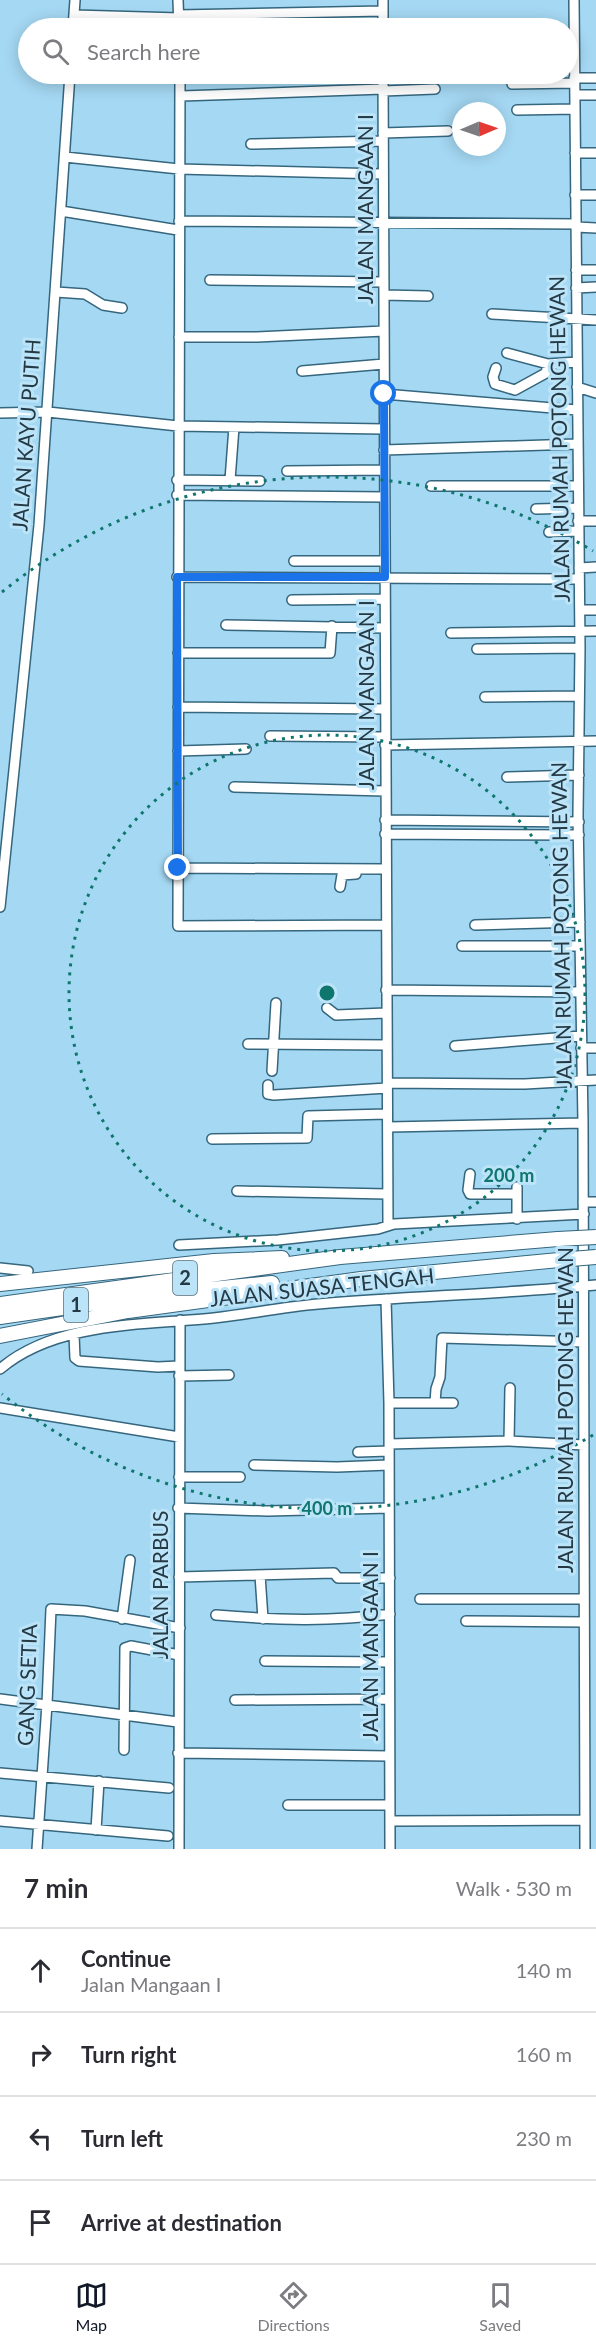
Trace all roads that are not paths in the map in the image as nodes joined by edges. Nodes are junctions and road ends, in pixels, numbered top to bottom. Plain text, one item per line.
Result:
1 (75, 0) edge
2 (178, 0) edge
3 (383, 0) edge
4 (574, 0) edge
5 (383, 11) junction
6 (74, 15) junction
7 (74, 18) edge
8 (126, 18) edge
9 (178, 18) edge
10 (240, 18) edge
11 (383, 18) edge
12 (572, 18) edge
13 (596, 78) edge
14 (578, 80) edge
15 (69, 84) edge
16 (180, 84) edge
17 (383, 84) edge
18 (574, 84) edge
19 (435, 89) dead end
20 (383, 90) junction
21 (574, 95) junction
22 (596, 95) edge
23 (181, 96) junction
24 (517, 110) dead end
25 (575, 110) junction
26 (448, 131) dead end
27 (383, 137) junction
28 (251, 144) dead end
29 (575, 153) junction
30 (596, 153) edge
31 (65, 157) junction
32 (179, 169) junction
33 (383, 174) junction
34 (575, 195) junction
35 (596, 195) edge
36 (61, 211) junction
37 (384, 224) junction
38 (178, 225) junction
39 (576, 226) junction
40 (596, 228) edge
41 (576, 270) junction
42 (596, 270) edge
43 (210, 280) dead end
44 (384, 282) junction
45 (576, 288) junction
46 (596, 288) edge
47 (56, 292) junction
48 (384, 295) junction
49 (428, 296) dead end
50 (122, 308) dead end
51 (492, 314) dead end
52 (577, 319) junction
53 (596, 320) edge
54 (384, 331) junction
55 (179, 337) junction
56 (507, 353) dead end
57 (577, 362) junction
58 (384, 364) junction
59 (548, 364) junction
60 (496, 368) dead end
61 (302, 371) dead end
62 (577, 387) junction
63 (596, 393) edge
64 (384, 394) junction
65 (577, 410) junction
66 (48, 412) junction
67 (0, 413) edge
68 (177, 426) junction
69 (234, 427) junction
70 (384, 429) junction
71 (577, 444) junction
72 (384, 450) junction
73 (384, 470) junction
74 (287, 471) dead end
75 (177, 480) junction
76 (234, 481) junction
77 (260, 481) dead end
78 (430, 486) dead end
79 (578, 486) junction
80 (177, 495) junction
81 (236, 496) junction
82 (384, 497) junction
83 (578, 508) junction
84 (536, 509) dead end
85 (578, 521) junction
86 (596, 521) edge
87 (578, 531) junction
88 (549, 532) dead end
89 (294, 561) dead end
90 (384, 561) junction
91 (596, 567) edge
92 (579, 568) junction
93 (177, 577) junction
94 (385, 577) junction
95 (579, 579) junction
96 (385, 599) junction
97 (292, 600) dead end
98 (580, 610) junction
99 (596, 610) edge
100 (226, 625) dead end
101 (332, 626) junction
102 (385, 628) junction
103 (580, 631) junction
104 (596, 631) edge
105 (451, 633) dead end
106 (523, 633) junction
107 (524, 648) junction
108 (580, 648) junction
109 (477, 649) dead end
110 (178, 653) junction
111 (579, 696) junction
112 (485, 697) dead end
113 (178, 707) junction
114 (385, 709) junction
115 (270, 736) dead end
116 (385, 741) junction
117 (579, 741) junction
118 (596, 741) edge
119 (246, 749) dead end
120 (178, 751) junction
121 (579, 775) junction
122 (507, 777) dead end
123 (234, 787) dead end
124 (385, 791) junction
125 (385, 820) junction
126 (579, 822) junction
127 (385, 834) junction
128 (579, 835) junction
129 (178, 868) junction
130 (385, 871) junction
131 (340, 887) dead end
132 (0, 907) edge
133 (580, 922) junction
134 (386, 925) junction
135 (475, 925) dead end
136 (462, 946) dead end
137 (580, 946) junction
138 (386, 990) junction
139 (581, 992) junction
140 (276, 1003) dead end
141 (327, 1008) dead end
142 (386, 1013) junction
143 (581, 1036) junction
144 (248, 1044) dead end
145 (274, 1044) junction
146 (386, 1045) junction
147 (455, 1046) dead end
148 (581, 1048) junction
149 (596, 1048) edge
150 (272, 1071) dead end
151 (581, 1080) junction
152 (596, 1080) edge
153 (268, 1085) dead end
154 (388, 1086) junction
155 (387, 1114) junction
156 (584, 1123) junction
157 (389, 1127) junction
158 (212, 1138) dead end
159 (470, 1174) dead end
160 (237, 1191) dead end
161 (387, 1194) junction
162 (583, 1202) junction
163 (596, 1202) edge
164 (584, 1214) junction
165 (517, 1219) junction
166 (388, 1224) junction
167 (596, 1237) edge
168 (179, 1245) dead end
169 (371, 1254) junction
170 (596, 1257) edge
171 (0, 1268) edge
172 (138, 1269) junction
173 (28, 1271) dead end
174 (361, 1279) junction
175 (0, 1284) edge
176 (596, 1286) edge
177 (584, 1287) junction
178 (0, 1290) edge
179 (152, 1295) joint
180 (386, 1299) junction
181 (0, 1304) edge
182 (0, 1317) edge
183 (180, 1320) junction
184 (74, 1335) junction
185 (0, 1336) edge
186 (583, 1342) junction
187 (0, 1369) edge
188 (179, 1371) junction
189 (229, 1375) dead end
190 (510, 1388) dead end
191 (389, 1402) junction
192 (435, 1403) junction
193 (453, 1403) dead end
194 (0, 1408) edge
195 (179, 1437) junction
196 (509, 1441) junction
197 (584, 1445) junction
198 (389, 1448) junction
199 (358, 1452) dead end
200 (254, 1464) dead end
201 (389, 1465) junction
202 (179, 1477) junction
203 (240, 1477) dead end
204 (178, 1508) junction
205 (389, 1508) junction
206 (130, 1560) dead end
207 (261, 1575) junction
208 (179, 1577) junction
209 (390, 1578) junction
210 (420, 1599) dead end
211 (583, 1599) junction
212 (390, 1614) junction
213 (216, 1615) dead end
214 (122, 1619) junction
215 (263, 1619) junction
216 (466, 1621) dead end
217 (584, 1622) junction
218 (176, 1628) junction
219 (177, 1655) junction
220 (265, 1661) dead end
221 (388, 1662) junction
222 (0, 1699) edge
223 (389, 1699) junction
224 (235, 1700) dead end
225 (585, 1703) junction
226 (596, 1703) edge
227 (47, 1704) junction
228 (125, 1715) junction
229 (175, 1722) junction
230 (124, 1750) dead end
231 (178, 1753) junction
232 (388, 1756) junction
233 (0, 1773) edge
234 (42, 1776) junction
235 (99, 1781) junction
236 (169, 1788) dead end
237 (288, 1804) dead end
238 (390, 1805) junction
239 (584, 1820) junction
240 (0, 1821) edge
241 (390, 1821) junction
242 (39, 1825) junction
243 (96, 1830) junction
244 (168, 1836) dead end
245 (37, 1849) edge
246 (179, 1849) edge
247 (390, 1849) edge
248 (585, 1849) edge

1 - 6 street
2 - 9 street
3 - 5 street
4 - 12 street, JALAN RUMAH POTONG HEWAN
5 - 10 street
5 - 11 street
6 - 7 street
6 - 8 street
13 - 14 street
15 - 31 street, JALAN KAYU PUTIH
16 - 23 street
17 - 20 street, JALAN MANGAAN I
18 - 21 street, JALAN RUMAH POTONG HEWAN
19 - 20 street
20 - 23 street
20 - 27 street, JALAN MANGAAN I
21 - 22 street
21 - 25 street, JALAN RUMAH POTONG HEWAN
23 - 32 street
24 - 25 street
25 - 29 street, JALAN RUMAH POTONG HEWAN
26 - 27 street
27 - 28 street
27 - 33 street, JALAN MANGAAN I
29 - 30 street
29 - 34 street, JALAN RUMAH POTONG HEWAN
31 - 32 street
31 - 36 street, JALAN KAYU PUTIH
32 - 33 street
32 - 38 street
33 - 37 street, JALAN MANGAAN I
34 - 35 street
34 - 39 street, JALAN RUMAH POTONG HEWAN
36 - 38 street
36 - 47 street, JALAN KAYU PUTIH
37 - 38 street
37 - 39 street
37 - 44 street, JALAN MANGAAN I
38 - 55 street
39 - 40 street
39 - 41 street, JALAN RUMAH POTONG HEWAN
41 - 42 street
41 - 45 street, JALAN RUMAH POTONG HEWAN
43 - 44 street
44 - 48 street, JALAN MANGAAN I
45 - 46 street
45 - 52 street, JALAN RUMAH POTONG HEWAN
47 - 50 street
47 - 66 street, JALAN KAYU PUTIH
48 - 49 street
48 - 54 street, JALAN MANGAAN I
51 - 52 street
52 - 53 street
52 - 57 street, JALAN RUMAH POTONG HEWAN
54 - 55 street
54 - 58 street, JALAN MANGAAN I
55 - 68 street
56 - 59 street
57 - 59 street
57 - 62 street, JALAN RUMAH POTONG HEWAN
58 - 61 street
58 - 64 street, JALAN MANGAAN I
59 - 60 street
62 - 63 street
62 - 65 street, JALAN RUMAH POTONG HEWAN
64 - 65 street
64 - 70 street, JALAN MANGAAN I
65 - 71 street, JALAN RUMAH POTONG HEWAN
66 - 67 street
66 - 68 street
66 - 132 street, JALAN KAYU PUTIH
68 - 69 street
68 - 75 street
69 - 70 street
69 - 76 street
70 - 72 street, JALAN MANGAAN I
71 - 72 street
71 - 79 street, JALAN RUMAH POTONG HEWAN
72 - 73 street, JALAN MANGAAN I
73 - 74 street
73 - 82 street, JALAN MANGAAN I
75 - 76 street
75 - 80 street
76 - 77 street
76 - 81 street
78 - 79 street
79 - 83 street, JALAN RUMAH POTONG HEWAN
80 - 81 street
80 - 93 street
81 - 82 street
82 - 90 street, JALAN MANGAAN I
83 - 84 street
83 - 85 street, JALAN RUMAH POTONG HEWAN
85 - 86 street
85 - 87 street, JALAN RUMAH POTONG HEWAN
87 - 88 street
87 - 92 street, JALAN RUMAH POTONG HEWAN
89 - 90 street
90 - 94 street, JALAN MANGAAN I
91 - 92 street
92 - 95 street, JALAN RUMAH POTONG HEWAN
93 - 94 street
93 - 110 street
94 - 95 street
94 - 96 street, JALAN MANGAAN I
95 - 98 street, JALAN RUMAH POTONG HEWAN
96 - 97 street
96 - 102 street, JALAN MANGAAN I
98 - 99 street
98 - 103 street, JALAN RUMAH POTONG HEWAN
100 - 101 street
101 - 102 street
101 - 110 street
102 - 114 street, JALAN MANGAAN I
103 - 104 street
103 - 106 street
103 - 108 street, JALAN RUMAH POTONG HEWAN
105 - 106 street
106 - 107 street
107 - 108 street
107 - 109 street
108 - 111 street, JALAN RUMAH POTONG HEWAN
110 - 113 street
111 - 112 street
111 - 117 street, JALAN RUMAH POTONG HEWAN
113 - 114 street
113 - 120 street
114 - 116 street, JALAN MANGAAN I
115 - 116 street
116 - 117 street
116 - 124 street, JALAN MANGAAN I
117 - 118 street
117 - 121 street, JALAN RUMAH POTONG HEWAN
119 - 120 street
120 - 129 street
121 - 122 street
121 - 126 street, JALAN RUMAH POTONG HEWAN
123 - 124 street
124 - 125 street, JALAN MANGAAN I
125 - 126 street
125 - 127 street, JALAN MANGAAN I
126 - 128 street, JALAN RUMAH POTONG HEWAN
127 - 128 street
127 - 130 street, JALAN MANGAAN I
128 - 133 street, JALAN RUMAH POTONG HEWAN
129 - 130 street
129 - 134 street
130 - 131 street
130 - 134 street, JALAN MANGAAN I
133 - 135 street
133 - 137 street, JALAN RUMAH POTONG HEWAN
134 - 138 street, JALAN MANGAAN I
136 - 137 street
137 - 139 street, JALAN RUMAH POTONG HEWAN
138 - 139 street
138 - 142 street, JALAN MANGAAN I
139 - 143 street, JALAN RUMAH POTONG HEWAN
140 - 145 street
141 - 142 street
142 - 146 street, JALAN MANGAAN I
143 - 147 street
143 - 148 street, JALAN RUMAH POTONG HEWAN
144 - 145 street
145 - 146 street
145 - 150 street
146 - 154 street, JALAN MANGAAN I
148 - 149 street
148 - 151 street, JALAN RUMAH POTONG HEWAN
151 - 152 street
151 - 154 street
151 - 156 street, JALAN RUMAH POTONG HEWAN
153 - 154 street
154 - 155 street, JALAN MANGAAN I
155 - 157 street, JALAN MANGAAN I
155 - 158 street
156 - 157 street
156 - 162 street, JALAN RUMAH POTONG HEWAN
157 - 161 street, JALAN MANGAAN I
159 - 165 street
160 - 161 street
161 - 166 street, JALAN MANGAAN I
162 - 163 street
162 - 164 street, JALAN RUMAH POTONG HEWAN
164 - 165 street
164 - 177 street, JALAN RUMAH POTONG HEWAN
165 - 166 street
166 - 168 street
167 - 169 highway, 2, bridge
169 - 172 highway
169 - 181 highway, 2
170 - 174 highway, 2, bridge
171 - 173 street
172 - 175 highway
172 - 178 highway
174 - 179 highway, 2
174 - 185 highway
176 - 177 street, JALAN SUASA TENGAH
177 - 180 street, JALAN SUASA TENGAH
177 - 186 street, JALAN RUMAH POTONG HEWAN
179 - 182 highway, 1
180 - 183 street, JALAN SUASA TENGAH
180 - 191 street, JALAN MANGAAN I
183 - 184 street, JALAN SUASA TENGAH
183 - 188 street, JALAN PARBUS
184 - 187 street, JALAN SUASA TENGAH
184 - 188 street
186 - 192 street
186 - 197 street, JALAN RUMAH POTONG HEWAN
188 - 189 street
188 - 195 street, JALAN PARBUS
190 - 196 street
191 - 192 street
191 - 198 street, JALAN MANGAAN I
192 - 193 street
194 - 195 street
195 - 202 street, JALAN PARBUS
196 - 197 street
196 - 198 street
197 - 211 street, JALAN RUMAH POTONG HEWAN
198 - 199 street
198 - 201 street, JALAN MANGAAN I
200 - 201 street
201 - 205 street, JALAN MANGAAN I
202 - 203 street
202 - 204 street, JALAN PARBUS
204 - 205 street
204 - 208 street, JALAN PARBUS
205 - 209 street, JALAN MANGAAN I
206 - 214 street
207 - 208 street
207 - 209 street
207 - 215 street
208 - 218 street, JALAN PARBUS
209 - 212 street, JALAN MANGAAN I
210 - 211 street
211 - 217 street, JALAN RUMAH POTONG HEWAN
212 - 215 street
212 - 221 street, JALAN MANGAAN I
213 - 215 street
214 - 218 street, GANG SETIA
214 - 227 street, GANG SETIA
216 - 217 street
217 - 225 street, JALAN RUMAH POTONG HEWAN
218 - 219 street, JALAN PARBUS
219 - 228 street
219 - 229 street, JALAN PARBUS
220 - 221 street
221 - 223 street, JALAN MANGAAN I
222 - 227 street
223 - 224 street
223 - 232 street, JALAN MANGAAN I
225 - 226 street
225 - 239 street, JALAN RUMAH POTONG HEWAN
227 - 228 street
227 - 234 street, GANG SETIA
228 - 229 street
228 - 230 street
229 - 231 street, JALAN PARBUS
231 - 232 street
231 - 246 street, JALAN PARBUS
232 - 238 street, JALAN MANGAAN I
233 - 234 street
234 - 235 street
234 - 242 street, GANG SETIA
235 - 236 street
235 - 243 street
237 - 238 street
238 - 241 street, JALAN MANGAAN I
239 - 241 street
239 - 248 street, JALAN RUMAH POTONG HEWAN
240 - 242 street
241 - 247 street, JALAN MANGAAN I
242 - 243 street
242 - 245 street, GANG SETIA
243 - 244 street

